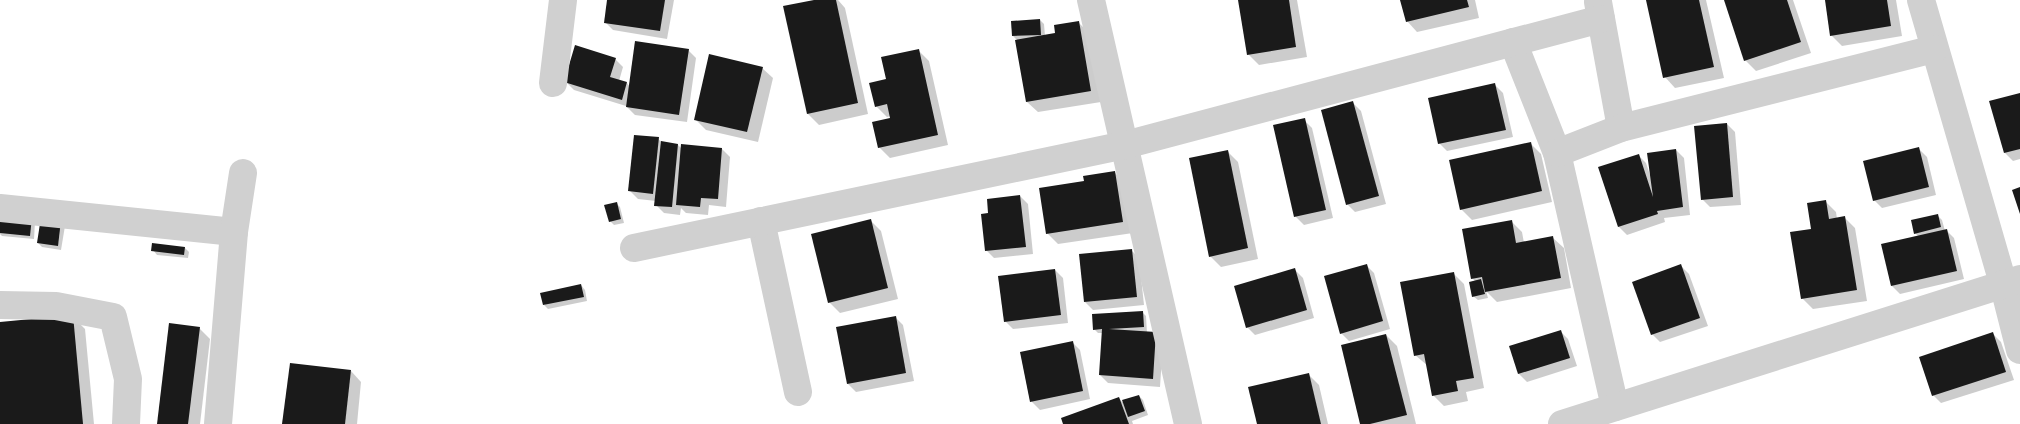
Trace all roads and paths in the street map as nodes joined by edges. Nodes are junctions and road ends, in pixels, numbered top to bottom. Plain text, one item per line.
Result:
1 (563, 0) edge
2 (1092, 0) edge
3 (1921, 0) edge
4 (1599, 9) edge
5 (1513, 42) junction
6 (1934, 49) junction
7 (553, 83) dead end
8 (1621, 128) junction
9 (1124, 145) junction
10 (1557, 153) junction
11 (243, 173) dead end
12 (0, 208) edge
13 (761, 221) junction
14 (234, 232) junction
15 (634, 248) dead end
16 (2012, 281) edge
17 (0, 305) edge
18 (2020, 330) edge
19 (2020, 350) edge
20 (798, 392) dead end
21 (1615, 407) junction
22 (126, 424) edge
23 (218, 424) edge
24 (1188, 424) edge
25 (1562, 424) edge

1 - 7 street
2 - 9 street
3 - 6 street
4 - 5 street
4 - 8 street
5 - 9 street
5 - 10 street
6 - 8 street
6 - 16 street
8 - 10 street
9 - 13 street
9 - 24 street
10 - 21 street
11 - 14 street
12 - 14 street
13 - 15 street
13 - 20 street
14 - 23 street
16 - 18 street
16 - 19 street
16 - 21 street
17 - 22 street
21 - 25 street

